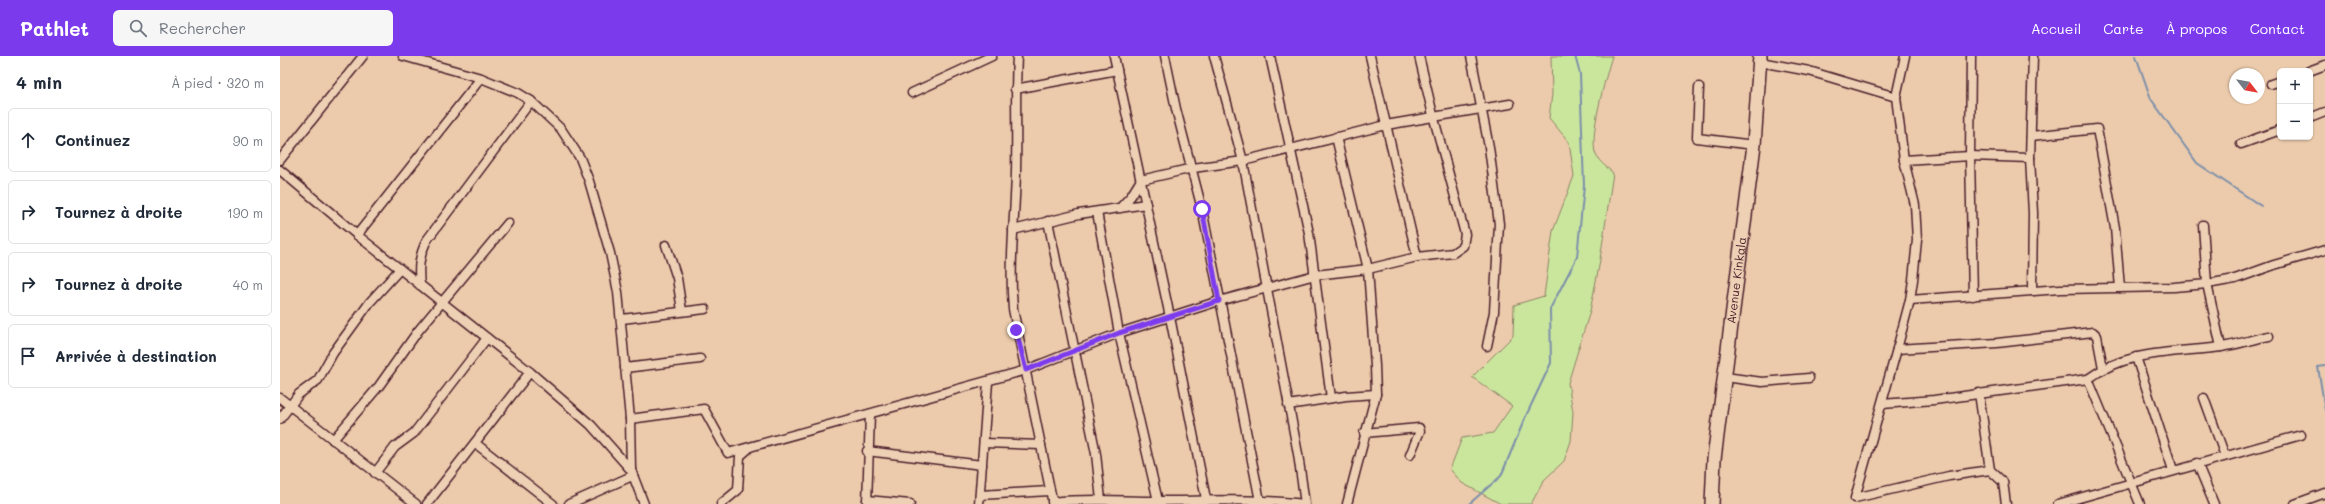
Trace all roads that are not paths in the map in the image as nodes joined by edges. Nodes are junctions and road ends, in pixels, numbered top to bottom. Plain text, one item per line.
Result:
1 (363, 56) edge
2 (403, 56) edge
3 (992, 56) edge
4 (1017, 56) edge
5 (1114, 56) edge
6 (1165, 56) edge
7 (1214, 56) edge
8 (1270, 56) edge
9 (1370, 56) edge
10 (1419, 56) edge
11 (1471, 56) edge
12 (1905, 56) edge
13 (1971, 56) edge
14 (2033, 56) edge
15 (1760, 59) edge
16 (2325, 65) edge
17 (1117, 70) junction
18 (2313, 70) edge
19 (481, 78) junction
20 (2277, 82) edge
21 (2271, 84) dead end
22 (1699, 87) dead end
23 (1015, 89) junction
24 (912, 93) dead end
25 (1896, 97) junction
26 (531, 101) junction
27 (1510, 104) dead end
28 (1482, 110) junction
29 (2325, 112) edge
30 (1433, 115) junction
31 (2313, 117) edge
32 (1386, 125) junction
33 (2277, 131) edge
34 (2031, 136) junction
35 (1336, 137) junction
36 (2241, 144) dead end
37 (1754, 145) junction
38 (1291, 148) junction
39 (1970, 156) junction
40 (2030, 158) junction
41 (280, 160) edge
42 (1904, 160) junction
43 (1243, 162) junction
44 (1193, 168) junction
45 (280, 170) edge
46 (1141, 180) junction
47 (1146, 204) junction
48 (1120, 208) junction
49 (1097, 212) junction
50 (1048, 221) junction
51 (508, 223) dead end
52 (2203, 225) dead end
53 (1013, 230) junction
54 (357, 235) junction
55 (666, 245) dead end
56 (2325, 250) edge
57 (1417, 257) junction
58 (1368, 268) junction
59 (400, 269) junction
60 (1315, 275) junction
61 (420, 284) junction
62 (2207, 284) junction
63 (1266, 288) junction
64 (2120, 288) junction
65 (2032, 291) junction
66 (1973, 296) junction
67 (1910, 300) junction
68 (1219, 301) junction
69 (443, 302) junction
70 (705, 309) dead end
71 (682, 311) junction
72 (1170, 317) junction
73 (622, 319) junction
74 (1119, 333) junction
75 (2269, 336) dead end
76 (487, 338) junction
77 (1487, 346) dead end
78 (2221, 347) junction
79 (1898, 348) junction
80 (1075, 349) junction
81 (2136, 357) junction
82 (700, 359) dead end
83 (625, 368) junction
84 (2103, 368) junction
85 (1026, 370) junction
86 (530, 372) junction
87 (1725, 377) junction
88 (1809, 378) dead end
89 (2088, 379) junction
90 (988, 382) junction
91 (1979, 393) junction
92 (1376, 394) junction
93 (280, 398) edge
94 (1331, 398) junction
95 (2204, 398) dead end
96 (1882, 404) junction
97 (1288, 405) junction
98 (289, 406) junction
99 (870, 414) junction
100 (280, 419) edge
101 (630, 419) junction
102 (1364, 433) junction
103 (2301, 435) dead end
104 (333, 440) junction
105 (474, 443) junction
106 (984, 443) junction
107 (1041, 444) junction
108 (754, 446) junction
109 (867, 451) junction
110 (1410, 455) dead end
111 (2224, 456) junction
112 (2197, 463) junction
113 (982, 465) junction
114 (1990, 470) junction
115 (2173, 470) junction
116 (376, 473) junction
117 (632, 473) junction
118 (2131, 482) junction
119 (1050, 491) junction
120 (2325, 493) edge
121 (1206, 499) junction
122 (979, 500) edge
123 (1101, 500) junction
124 (1158, 501) junction
125 (1260, 501) junction
126 (867, 502) edge
127 (1179, 502) edge
128 (1052, 503) edge
129 (1288, 503) edge
130 (416, 504) edge
131 (427, 504) edge
132 (554, 504) edge
133 (570, 504) edge
134 (644, 504) edge
135 (721, 504) edge
136 (910, 504) edge
137 (1304, 504) edge
138 (1347, 504) edge
139 (1712, 504) edge
140 (2006, 504) edge
141 (2058, 504) edge
142 (2140, 504) edge
143 (2214, 504) edge
144 (2295, 504) edge

1 - 41 street
2 - 19 street
3 - 24 street
4 - 23 street
5 - 17 street
6 - 44 street
7 - 43 street
8 - 38 street
9 - 32 street
10 - 30 street
11 - 28 street
12 - 25 street
13 - 39 street
14 - 34 street
15 - 25 street
15 - 37 main road, Avenue Kinkala
16 - 18 street
17 - 23 street
17 - 46 street
19 - 26 street
19 - 54 street
20 - 21 street
22 - 37 street
23 - 53 street
25 - 42 street
26 - 61 street
26 - 73 street
27 - 28 street
28 - 30 street
28 - 77 street
29 - 31 street
30 - 32 street
30 - 57 street
32 - 35 street
32 - 57 street
33 - 36 street
34 - 40 street
34 - 64 street
35 - 38 street
35 - 58 street
37 - 87 main road, Avenue Kinkala
38 - 43 street
38 - 60 street
39 - 40 street
39 - 42 street
39 - 66 street
40 - 65 street
42 - 67 street
43 - 44 street
43 - 63 street
44 - 46 street
44 - 68 street
45 - 54 street
46 - 47 street
46 - 48 street
47 - 48 street
47 - 72 street
48 - 49 street
49 - 50 street
49 - 74 street
50 - 53 street
50 - 80 street
51 - 69 street
52 - 62 street
53 - 85 street
54 - 59 street
55 - 71 street
56 - 62 street
57 - 58 street
58 - 60 street
58 - 92 street
59 - 61 street
59 - 98 street
60 - 63 street
60 - 94 street
61 - 69 street
62 - 64 street
62 - 78 street
63 - 68 street
63 - 97 street
64 - 65 street
65 - 66 street
66 - 67 street
67 - 79 street
68 - 72 street
68 - 125 street
69 - 76 street
69 - 104 street
70 - 71 street
71 - 73 street
72 - 74 street
72 - 121 street
73 - 83 street
74 - 80 street
74 - 124 street
75 - 78 street
76 - 86 street
76 - 116 street
78 - 81 street
79 - 84 street
79 - 96 street
80 - 85 street
80 - 123 street
81 - 84 street
81 - 115 street
82 - 83 street
83 - 101 street
84 - 89 street
85 - 90 street
85 - 107 street
86 - 105 street
86 - 117 street
87 - 88 street
87 - 139 main road, Avenue Kinkala
89 - 91 street
89 - 118 street
90 - 99 street
90 - 106 street
91 - 96 street
91 - 114 street
92 - 94 street
92 - 102 street
93 - 98 street
94 - 97 street
95 - 111 street
96 - 114 street
97 - 137 street
98 - 100 street
98 - 104 street
99 - 108 street
99 - 109 street
101 - 108 street
101 - 117 street
102 - 110 street
102 - 138 street
103 - 111 street
104 - 116 street
105 - 131 street
105 - 132 street
106 - 107 street
106 - 113 street
107 - 119 street
108 - 135 street
109 - 113 street
109 - 126 street
111 - 112 street
112 - 115 street
112 - 143 street
113 - 122 street
114 - 140 street
115 - 118 street
116 - 130 street
117 - 133 street
117 - 134 street
118 - 141 street
118 - 142 street
119 - 122 street
119 - 128 street
120 - 144 street
121 - 125 street
121 - 127 street
123 - 124 street
123 - 128 street
124 - 127 street
125 - 129 street
126 - 136 street
129 - 137 street

